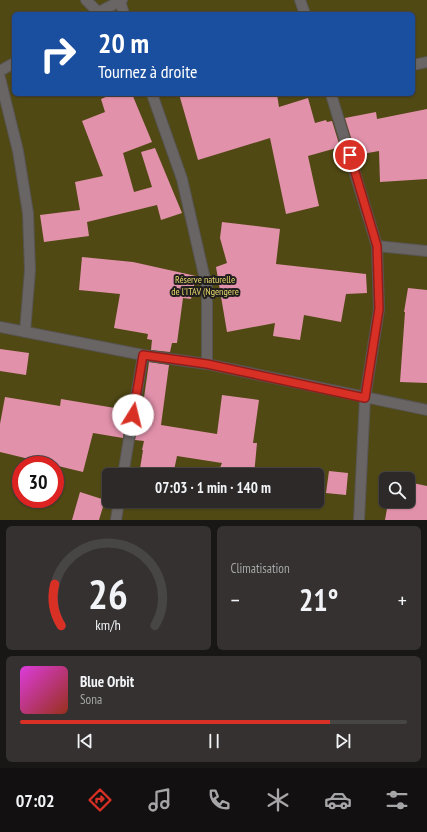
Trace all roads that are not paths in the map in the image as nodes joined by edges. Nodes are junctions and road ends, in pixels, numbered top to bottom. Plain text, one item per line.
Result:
1 (86, 0) edge
2 (121, 0) edge
3 (300, 0) edge
4 (96, 12) edge
5 (99, 12) edge
6 (124, 12) edge
7 (304, 12) edge
8 (427, 62) edge
9 (12, 64) edge
10 (415, 65) edge
11 (0, 72) edge
12 (0, 78) edge
13 (153, 96) edge
14 (333, 96) edge
15 (377, 246) junction
16 (427, 252) edge
17 (0, 327) edge
18 (25, 332) junction
19 (143, 355) junction
20 (207, 364) junction
21 (365, 398) junction
22 (427, 410) edge
23 (124, 468) edge
24 (118, 508) edge
25 (116, 520) edge
26 (359, 520) edge

1 - 4 street
2 - 5 street
2 - 6 street
3 - 7 street
8 - 10 street
9 - 11 street
12 - 18 street
13 - 20 street
14 - 15 street
15 - 16 street
15 - 21 street
17 - 18 street
18 - 19 street
19 - 20 street
19 - 23 street
20 - 21 street
21 - 22 street
21 - 26 street
24 - 25 street

